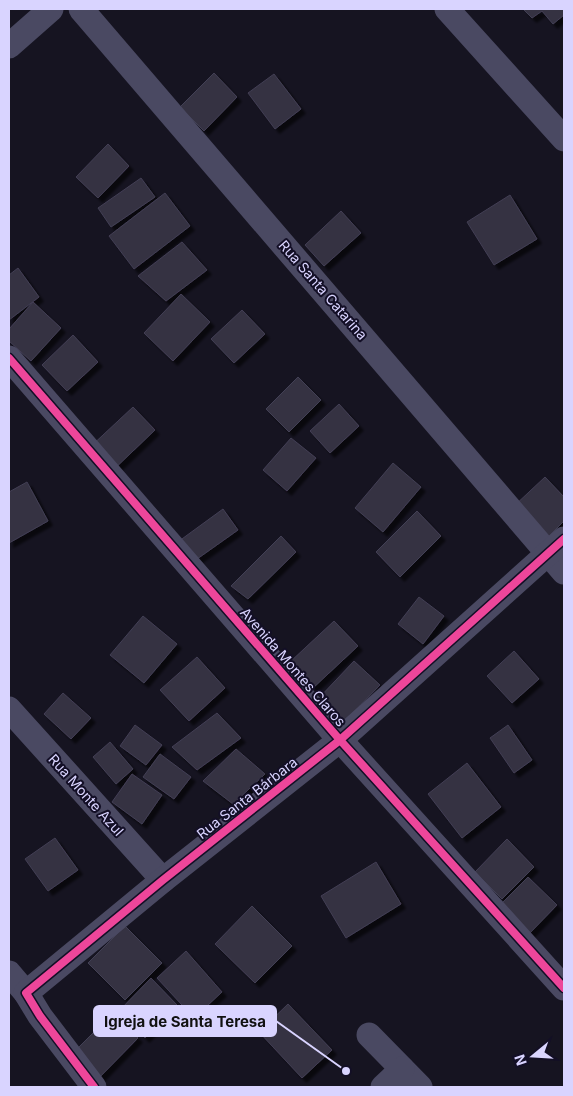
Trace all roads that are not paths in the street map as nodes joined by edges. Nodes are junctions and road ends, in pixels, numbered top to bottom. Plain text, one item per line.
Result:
1 (51, 9) edge
2 (81, 9) edge
3 (447, 9) edge
4 (9, 46) edge
5 (564, 139) edge
6 (9, 358) edge
7 (556, 546) edge
8 (564, 572) edge
9 (9, 709) edge
10 (340, 740) junction
11 (163, 880) junction
12 (9, 974) edge
13 (564, 988) edge
14 (26, 993) junction
15 (370, 1035) dead end
16 (402, 1069) junction
17 (94, 1087) edge
18 (383, 1087) edge
19 (420, 1087) edge

1 - 4 street
2 - 7 street, Rua Santa Catarina
3 - 5 street
6 - 10 street, Avenida Montes Claros
7 - 8 street, Rua Santa Catarina
7 - 10 street, Rua Santa Bárbara
9 - 11 street, Rua Monte Azul
10 - 11 street, Rua Santa Bárbara
10 - 13 street, Avenida Montes Claros
11 - 14 street, Rua Santa Bárbara
12 - 14 street
14 - 17 street
15 - 16 street
16 - 18 street
16 - 19 street

